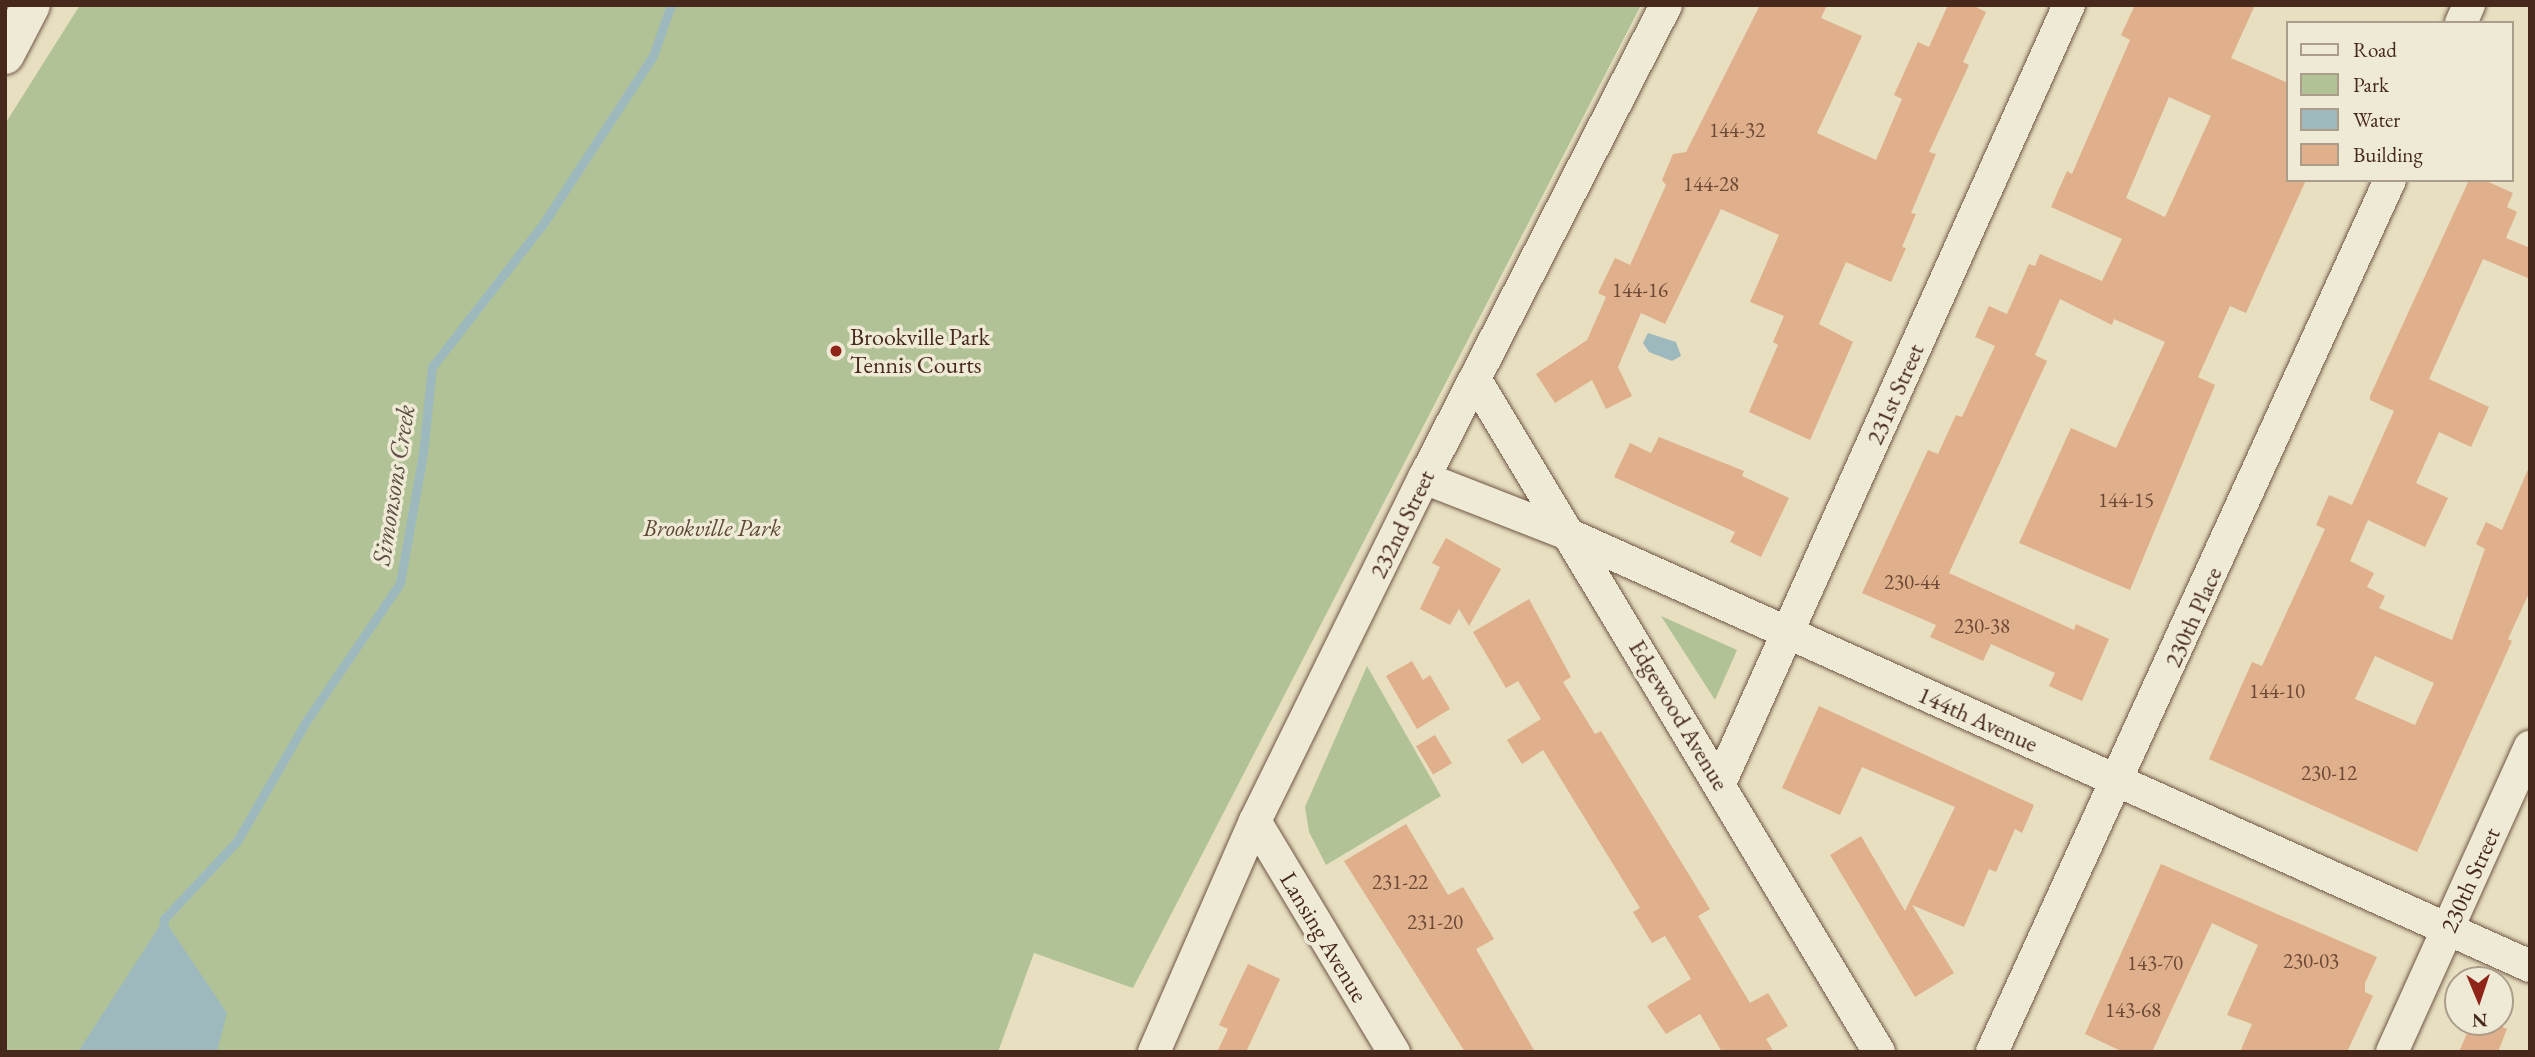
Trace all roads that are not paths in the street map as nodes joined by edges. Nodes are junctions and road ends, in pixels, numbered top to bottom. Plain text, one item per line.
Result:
1 (31, 5) edge
2 (1667, 5) edge
3 (2069, 5) edge
4 (2469, 5) edge
5 (2462, 21) edge
6 (5, 55) edge
7 (2389, 182) edge
8 (1475, 379) junction
9 (1424, 478) junction
10 (1570, 535) junction
11 (1787, 633) junction
12 (2530, 747) edge
13 (2118, 782) junction
14 (1720, 783) junction
15 (1255, 821) junction
16 (2448, 929) junction
17 (2530, 965) edge
18 (1154, 1052) edge
19 (1394, 1052) edge
20 (1880, 1052) edge
21 (1992, 1052) edge
22 (2392, 1052) edge

1 - 6 street
2 - 8 street, 232nd Street
3 - 11 street, 231st Street
4 - 5 street
7 - 13 street, 230th Place
8 - 9 street, 232nd Street
8 - 10 street, Edgewood Avenue
9 - 10 street, 144th Avenue
9 - 15 street, 232nd Street
10 - 11 street, 144th Avenue
10 - 14 street, Edgewood Avenue
11 - 13 street, 144th Avenue
11 - 14 street, 231st Street
12 - 16 street, 230th Street
13 - 16 street, 144th Avenue
13 - 21 street, 230th Place
14 - 20 street, Edgewood Avenue
15 - 18 street, 232nd Street
15 - 19 street, Lansing Avenue
16 - 17 street, 144th Avenue
16 - 22 street, 230th Street

